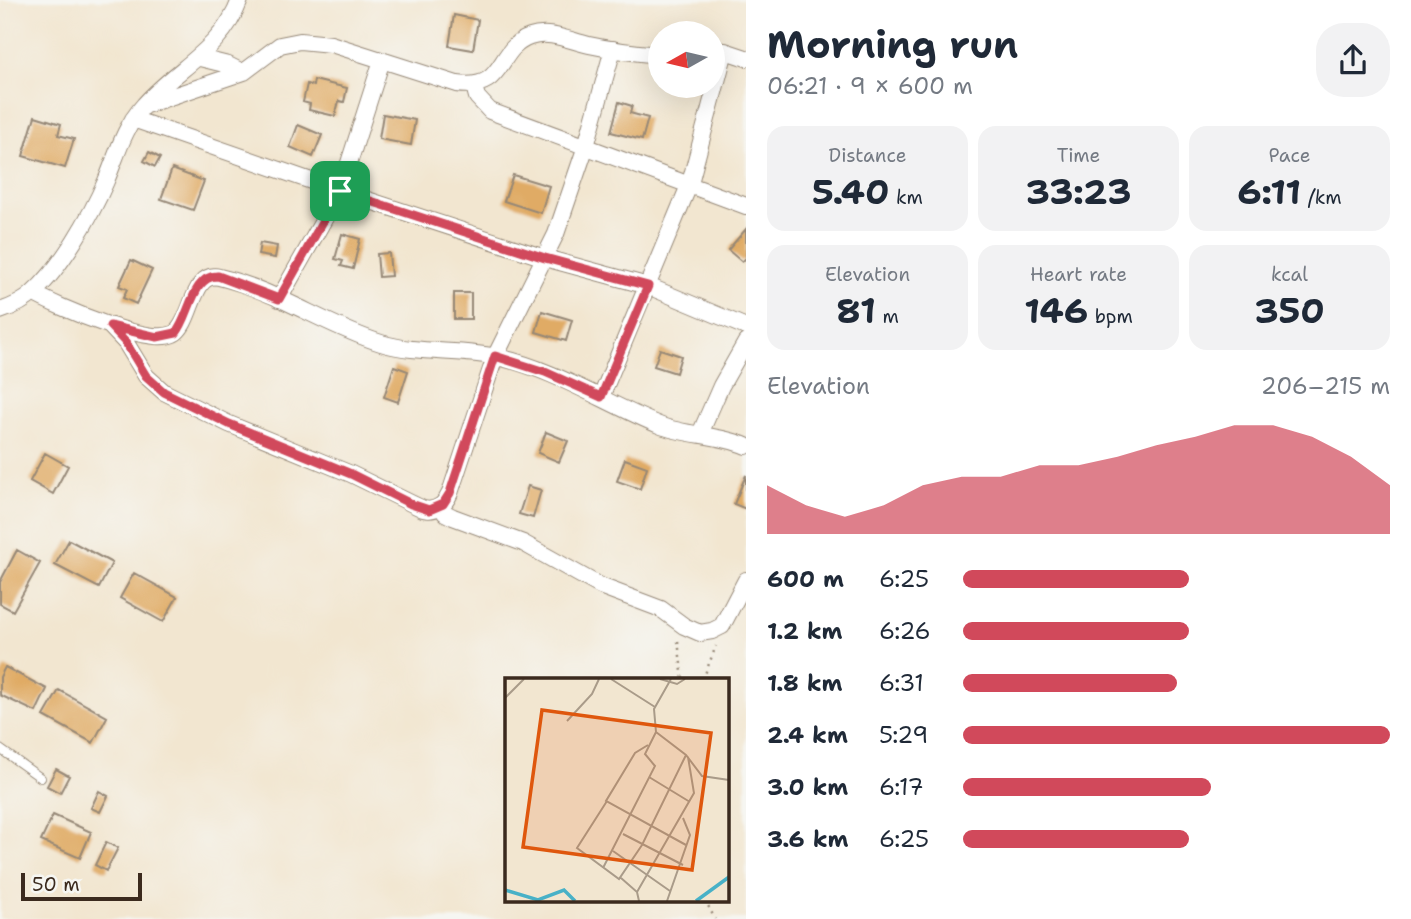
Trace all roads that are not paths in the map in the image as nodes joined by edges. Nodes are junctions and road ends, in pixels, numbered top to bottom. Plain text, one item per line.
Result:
1 (240, 0) edge
2 (220, 34) junction
3 (613, 49) junction
4 (648, 53) edge
5 (725, 53) edge
6 (200, 58) junction
7 (746, 58) edge
8 (382, 60) junction
9 (235, 69) junction
10 (474, 86) junction
11 (708, 98) edge
12 (138, 113) junction
13 (586, 146) junction
14 (690, 183) junction
15 (340, 191) junction
16 (746, 206) edge
17 (545, 258) junction
18 (648, 286) junction
19 (33, 293) junction
20 (279, 299) junction
21 (0, 311) edge
22 (110, 326) junction
23 (746, 327) edge
24 (746, 342) edge
25 (495, 356) junction
26 (601, 397) junction
27 (700, 434) junction
28 (746, 446) edge
29 (441, 506) junction
30 (746, 580) edge
31 (0, 749) edge
32 (41, 778) dead end

1 - 2 street
2 - 6 street
2 - 9 street
3 - 4 street
3 - 10 street
3 - 13 street
5 - 7 street
6 - 9 street
6 - 12 street
8 - 9 street
8 - 10 street
8 - 15 street
9 - 12 street
10 - 13 street
11 - 14 street
12 - 15 street
12 - 19 street
13 - 14 street
13 - 17 street
14 - 16 street
14 - 18 street
15 - 17 street
15 - 20 street
17 - 18 street
17 - 25 street
18 - 23 street
18 - 26 street
19 - 21 street
19 - 22 street
20 - 22 street
20 - 25 street
22 - 29 street
24 - 27 street
25 - 26 street
25 - 29 street
26 - 27 street
27 - 28 street
29 - 30 street
31 - 32 lane

